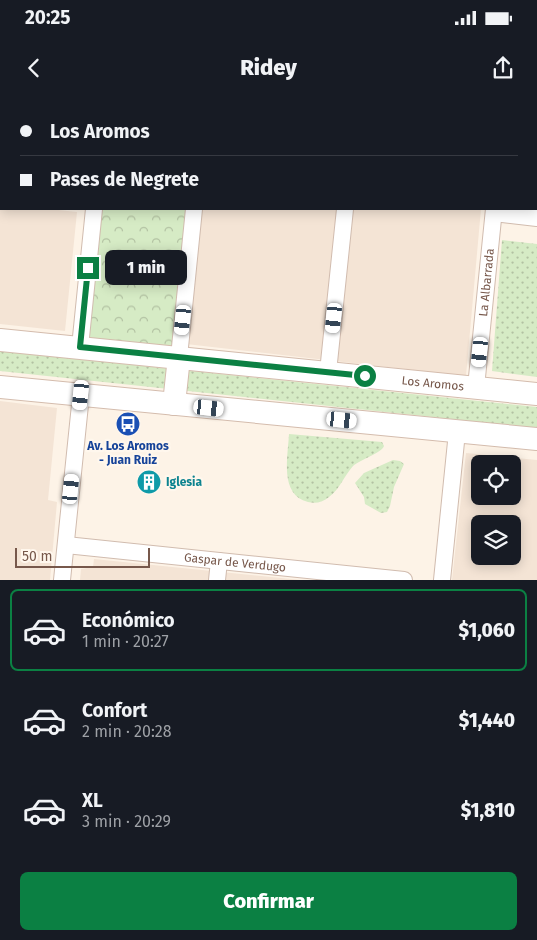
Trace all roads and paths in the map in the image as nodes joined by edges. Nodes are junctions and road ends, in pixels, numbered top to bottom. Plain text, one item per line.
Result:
1 (94, 210) edge
2 (194, 210) edge
3 (345, 210) edge
4 (494, 211) edge
5 (537, 218) edge
6 (0, 340) edge
7 (80, 347) junction
8 (179, 357) junction
9 (328, 372) junction
10 (0, 387) edge
11 (476, 387) junction
12 (537, 394) edge
13 (81, 395) junction
14 (174, 404) junction
15 (457, 432) junction
16 (537, 439) edge
17 (66, 546) junction
18 (219, 561) junction
19 (367, 578) edge
20 (62, 580) edge
21 (217, 580) edge
22 (404, 580) edge
23 (442, 580) edge

1 - 7 street
2 - 8 street
3 - 9 street
4 - 5 street
4 - 11 street, La Albarrada
6 - 7 main road, Los Aromos
7 - 8 main road, Los Aromos
8 - 9 main road, Los Aromos
8 - 14 main road
9 - 11 main road, Los Aromos
10 - 13 main road
11 - 12 main road, Los Aromos
13 - 14 main road
13 - 17 street
14 - 15 main road
15 - 16 main road
15 - 23 street
17 - 18 street, Gaspar de Verdugo
17 - 20 street
18 - 19 street, Gaspar de Verdugo
18 - 21 street
19 - 22 street, Gaspar de Verdugo

